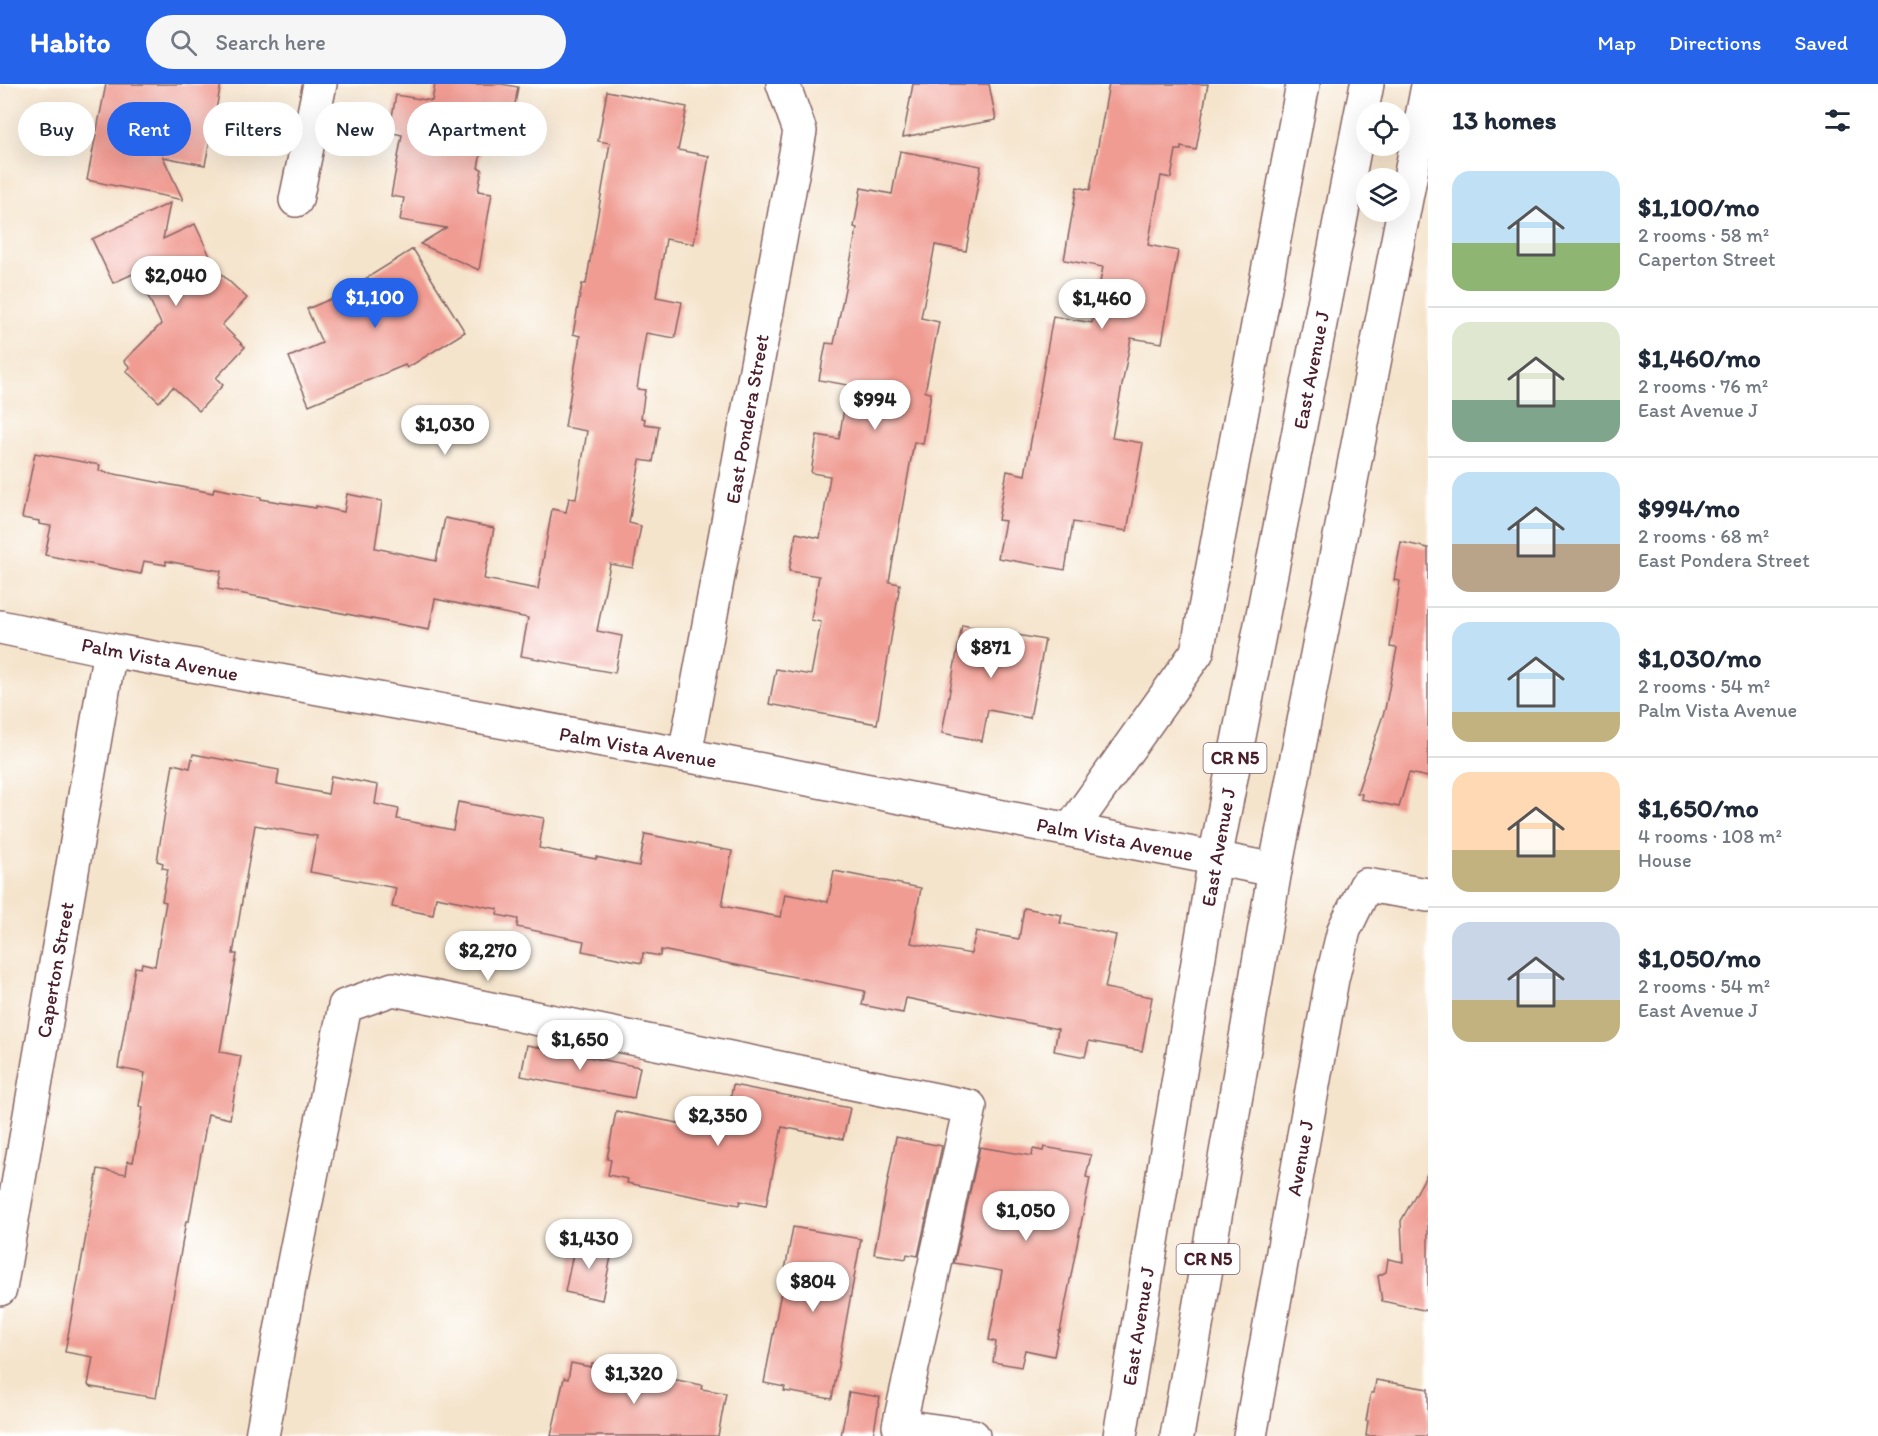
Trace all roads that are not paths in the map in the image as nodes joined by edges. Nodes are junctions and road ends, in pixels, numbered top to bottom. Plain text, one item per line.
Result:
1 (320, 84) edge
2 (784, 84) edge
3 (1303, 84) edge
4 (1367, 84) edge
5 (1428, 86) edge
6 (296, 201) dead end
7 (0, 627) edge
8 (110, 650) junction
9 (685, 755) junction
10 (1071, 830) junction
11 (1215, 859) junction
12 (1275, 870) junction
13 (1428, 896) edge
14 (0, 1289) edge
15 (898, 1431) edge
16 (262, 1436) edge
17 (973, 1436) edge
18 (1120, 1436) edge
19 (1177, 1436) edge
20 (1250, 1436) edge

1 - 6 street
2 - 9 street, East Pondera Street
3 - 10 street
4 - 11 street, East Avenue J / CR N5
5 - 12 street, CR N5
7 - 8 street, Palm Vista Avenue
8 - 9 street, Palm Vista Avenue
8 - 14 street, Caperton Street
9 - 10 street, Palm Vista Avenue
10 - 11 street, Palm Vista Avenue
11 - 12 street, Palm Vista Avenue
11 - 18 street, East Avenue J / CR N5
12 - 19 street, CR N5
13 - 20 street, Avenue J
15 - 16 street
15 - 17 street

